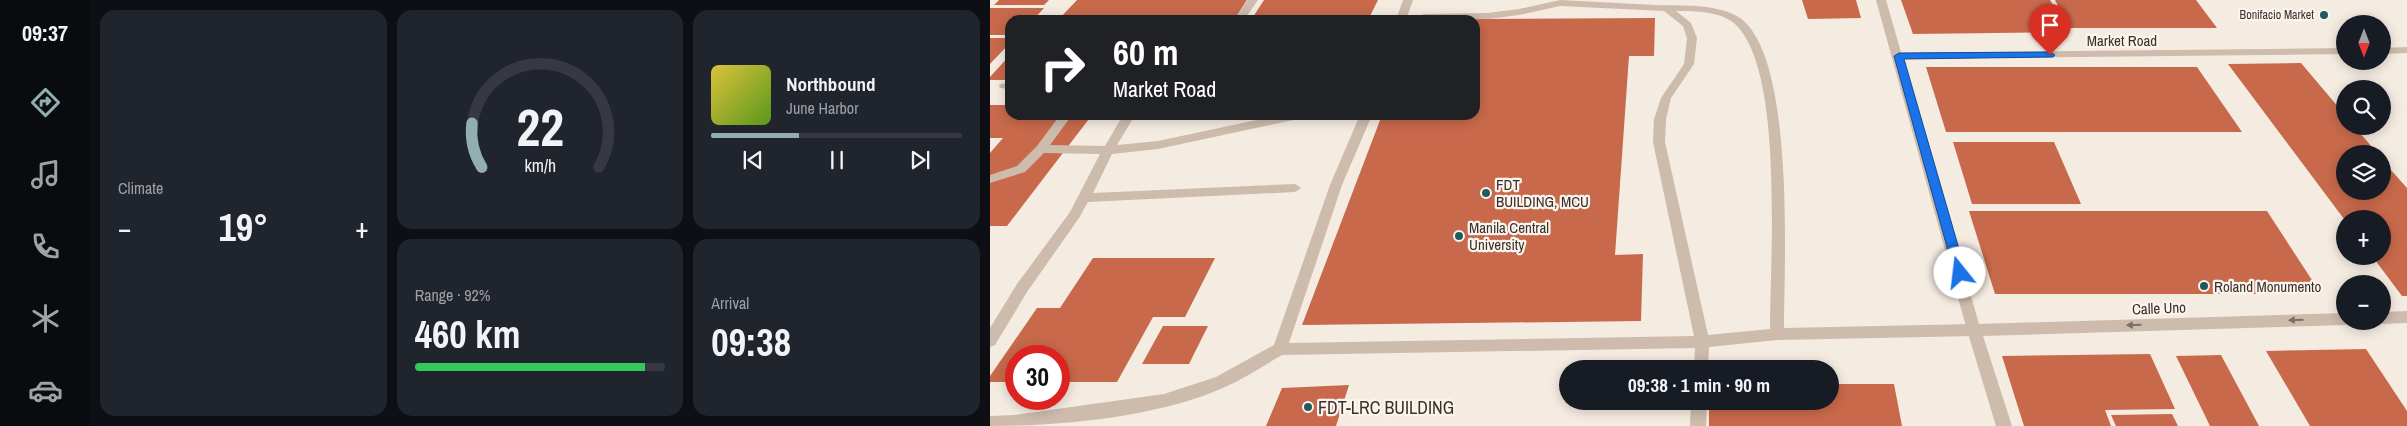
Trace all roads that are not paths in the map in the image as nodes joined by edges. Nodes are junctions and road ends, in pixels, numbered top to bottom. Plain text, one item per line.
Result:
1 (1253, 0) edge
2 (1408, 0) edge
3 (1882, 0) edge
4 (1666, 8) junction
5 (1242, 15) edge
6 (1403, 15) edge
7 (1480, 16) edge
8 (2407, 50) edge
9 (2336, 51) edge
10 (2391, 51) edge
11 (1899, 56) junction
12 (1062, 120) edge
13 (1126, 120) edge
14 (1275, 120) edge
15 (1364, 120) edge
16 (1041, 149) junction
17 (1108, 150) junction
18 (990, 179) edge
19 (1295, 188) dead end
20 (1084, 198) junction
21 (2407, 317) edge
22 (2391, 318) edge
23 (2336, 319) edge
24 (1974, 330) junction
25 (1777, 334) junction
26 (990, 341) edge
27 (1702, 342) junction
28 (1280, 349) junction
29 (1701, 360) edge
30 (1699, 410) edge
31 (990, 423) edge
32 (1698, 426) edge
33 (2004, 426) edge

1 - 5 street
2 - 6 street
3 - 11 street
4 - 7 street
4 - 25 street
4 - 27 street
8 - 10 street
9 - 11 street, Market Road
11 - 24 street
12 - 16 street
13 - 17 street
14 - 17 street
15 - 28 street
16 - 17 street
16 - 18 street
17 - 20 street
19 - 20 street
20 - 26 street
21 - 22 street
23 -> 24 street, Calle Uno
24 - 25 street, Calle Uno
24 - 33 street
25 - 27 street, Calle Uno
27 - 28 street, Calle Uno
27 - 29 street
28 - 31 street
30 - 32 street

